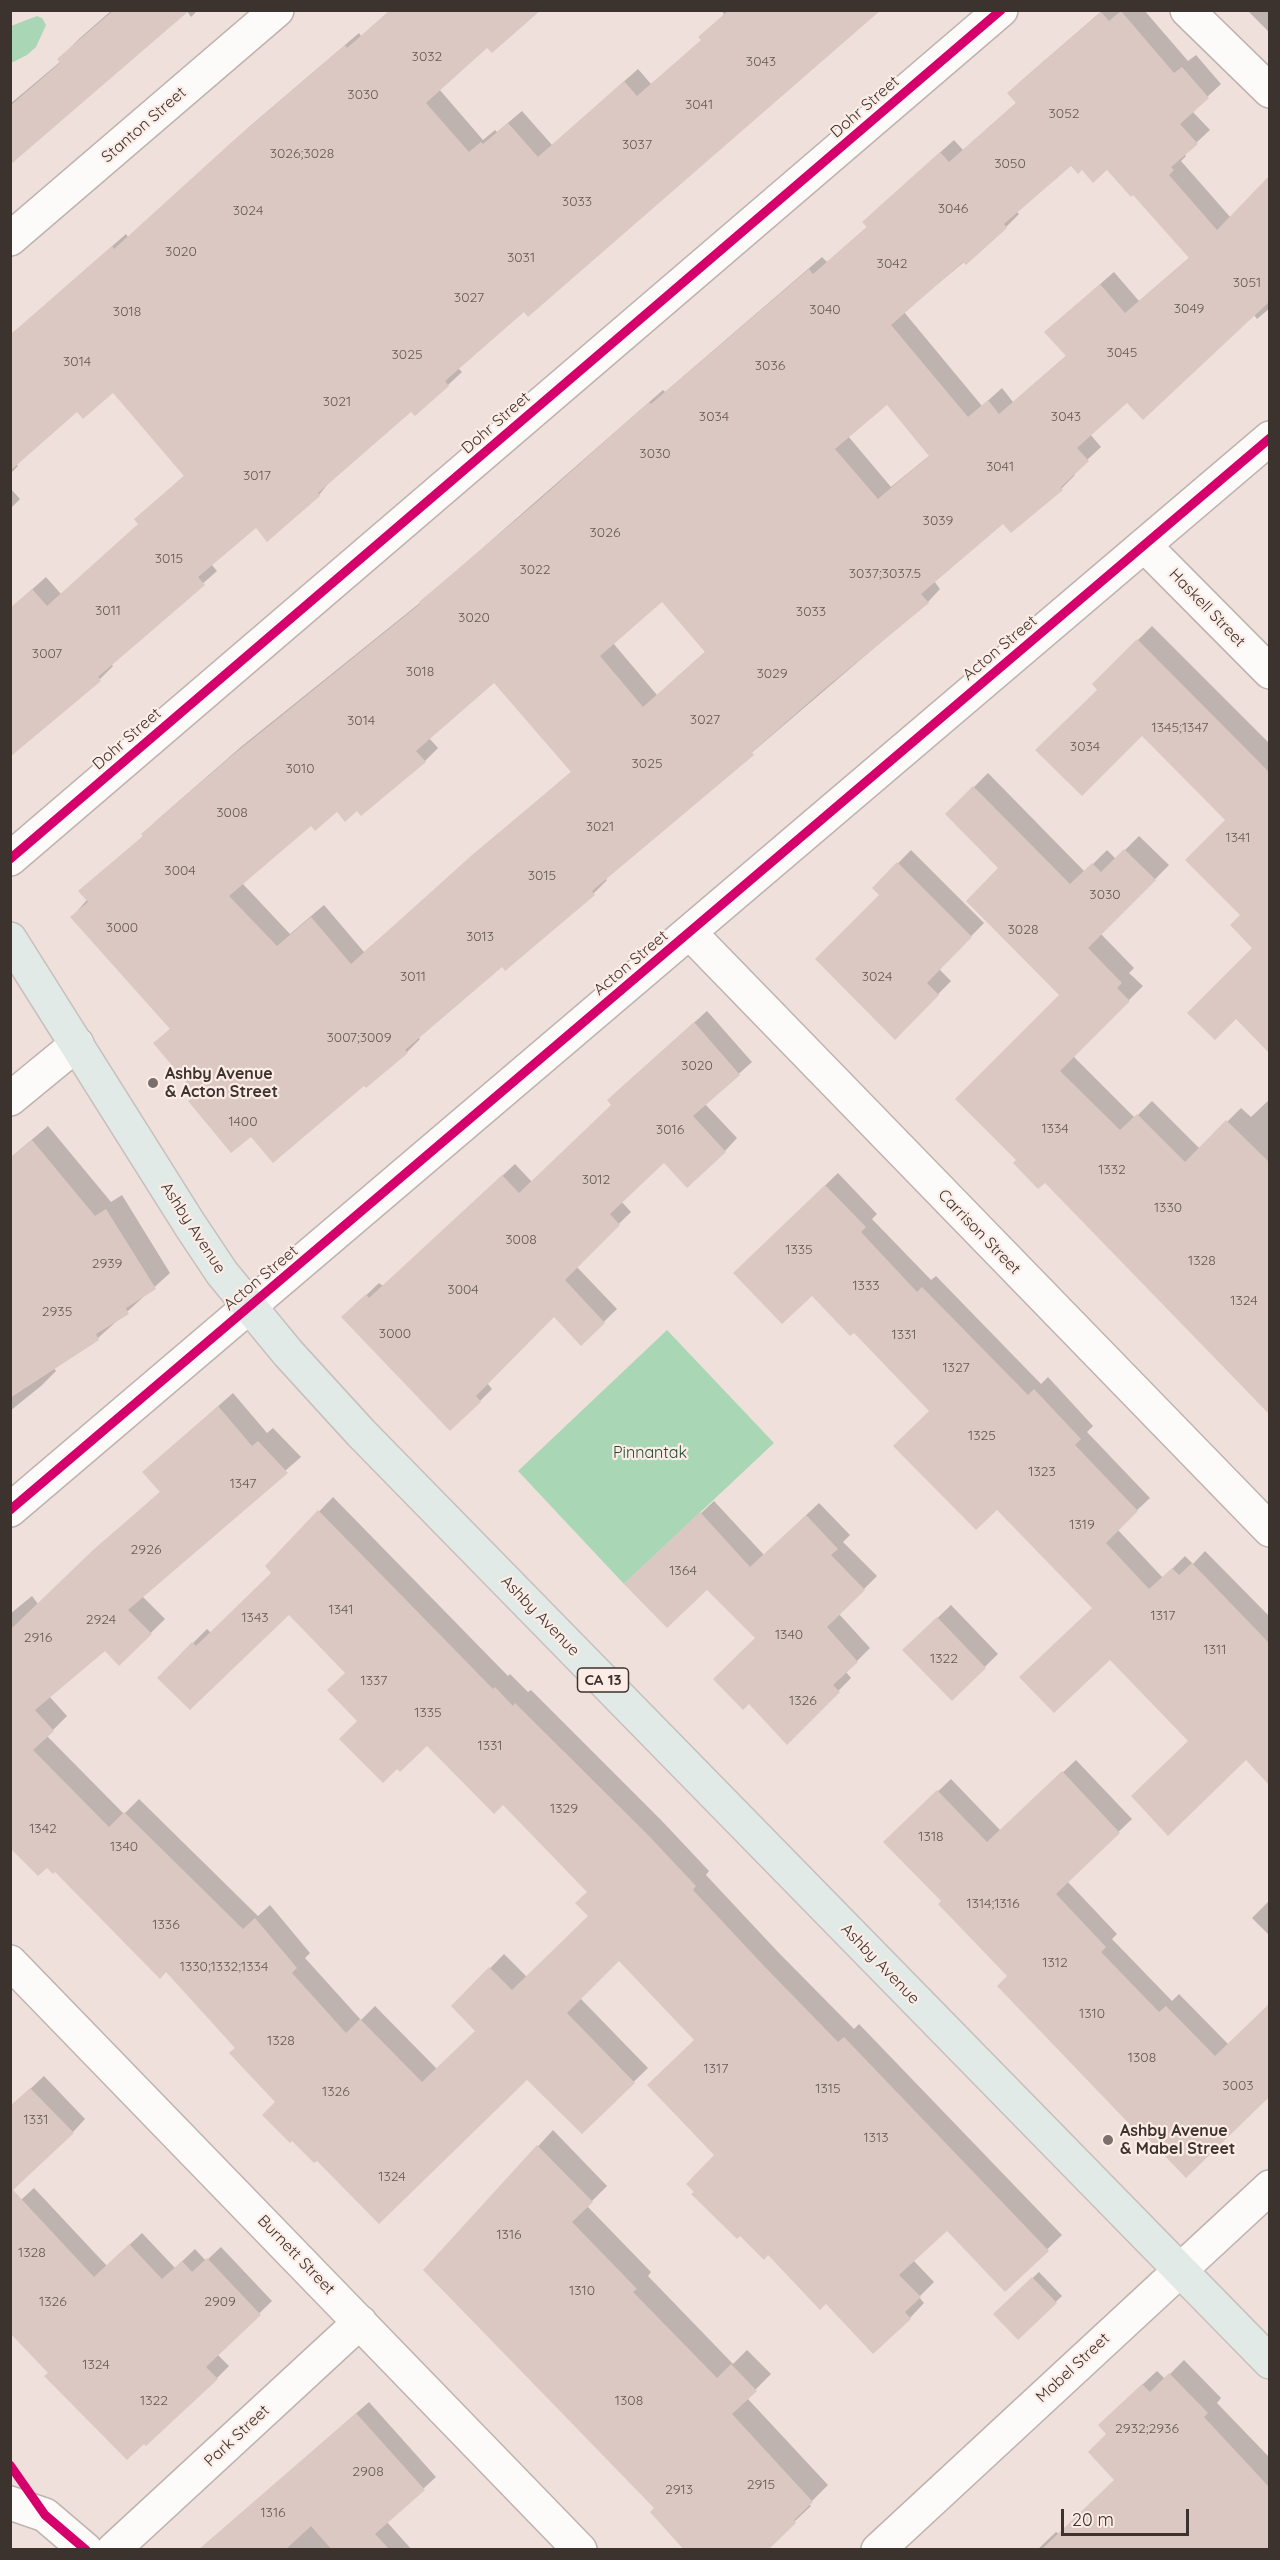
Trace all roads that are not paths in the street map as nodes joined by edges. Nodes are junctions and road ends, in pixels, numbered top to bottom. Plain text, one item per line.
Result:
1 (277, 10) edge
2 (1001, 10) edge
3 (1187, 10) edge
4 (1269, 91) edge
5 (10, 239) edge
6 (1269, 438) edge
7 (1144, 545) junction
8 (1269, 672) edge
9 (10, 858) edge
10 (690, 933) junction
11 (10, 939) edge
12 (76, 1044) junction
13 (10, 1099) edge
14 (250, 1307) junction
15 (10, 1510) edge
16 (1269, 1530) edge
17 (10, 1962) edge
18 (1269, 2187) edge
19 (1179, 2270) junction
20 (360, 2322) junction
21 (1269, 2362) edge
22 (10, 2503) edge
23 (86, 2550) edge
24 (113, 2550) edge
25 (580, 2550) edge
26 (878, 2550) edge

1 - 5 street, Stanton Street
2 - 9 street, Dohr Street
3 - 4 street
6 - 7 street, Acton Street
7 - 8 street, Haskell Street
7 - 10 street, Acton Street
10 - 14 street, Acton Street
10 - 16 street, Carrison Street
11 - 12 main road, Ashby Avenue / CA 13
12 - 13 street
12 - 14 main road, Ashby Avenue / CA 13
14 - 15 street, Acton Street
14 - 19 main road, Ashby Avenue / CA 13
17 - 20 street, Burnett Street
18 - 19 street, Mabel Street
19 - 21 main road, Ashby Avenue / CA 13
19 - 26 street, Mabel Street
20 - 24 street, Park Street
20 - 25 street, Burnett Street
22 - 23 street

